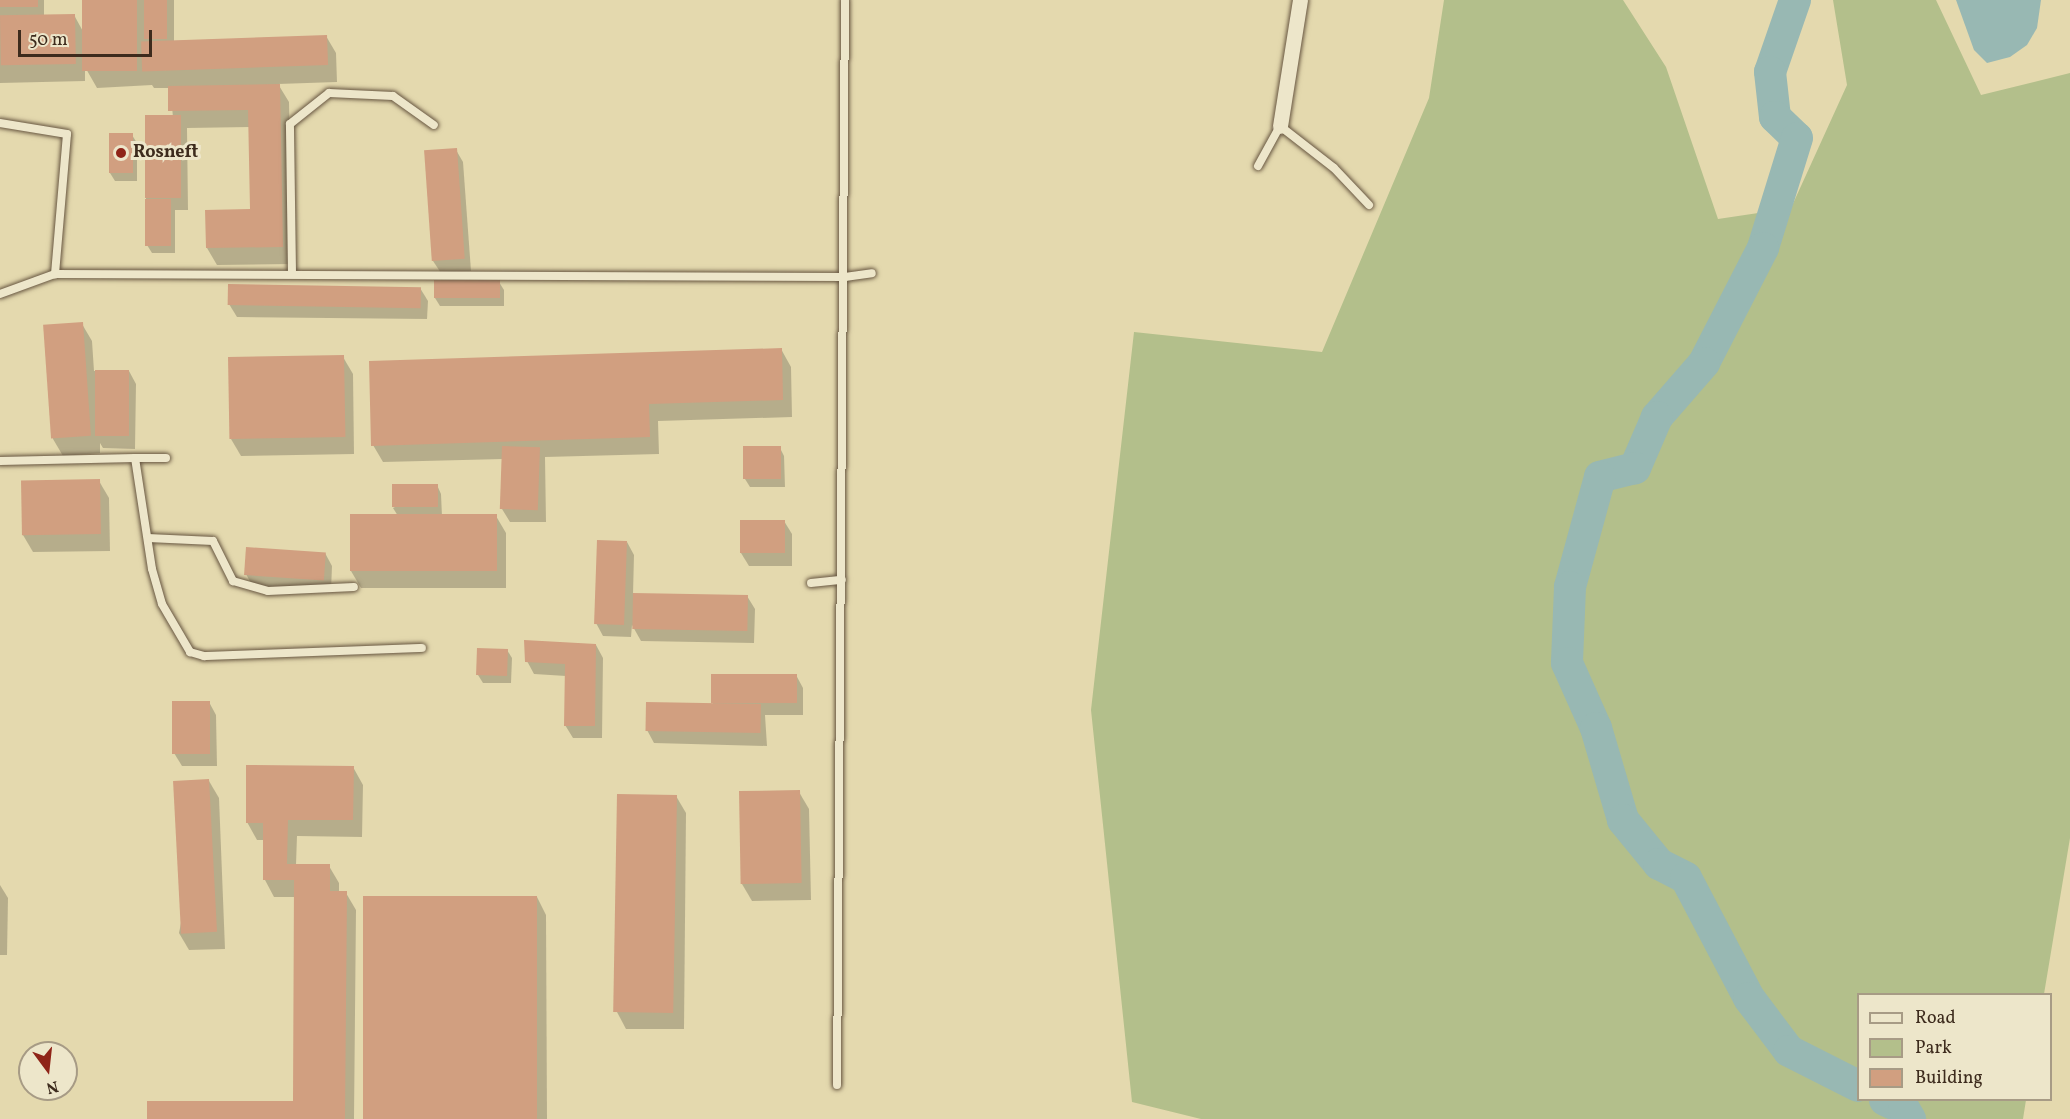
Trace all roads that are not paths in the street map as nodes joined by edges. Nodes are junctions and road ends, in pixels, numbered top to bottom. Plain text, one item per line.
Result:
1 (845, 0) edge
2 (1300, 0) edge
3 (0, 123) edge
4 (434, 125) dead end
5 (1280, 126) junction
6 (1258, 166) dead end
7 (1369, 205) dead end
8 (55, 273) junction
9 (292, 273) junction
10 (872, 273) dead end
11 (845, 277) junction
12 (0, 294) edge
13 (135, 458) junction
14 (165, 458) dead end
15 (0, 460) edge
16 (148, 538) junction
17 (842, 580) junction
18 (811, 583) dead end
19 (354, 587) dead end
20 (422, 648) dead end
21 (837, 1085) dead end

1 - 11 lane
2 - 5 street
3 - 8 lane
4 - 9 lane
5 - 6 lane
5 - 7 lane
8 - 9 lane
8 - 12 lane
9 - 11 lane
10 - 11 lane
11 - 17 lane
13 - 14 lane
13 - 15 lane
13 - 16 lane
16 - 19 lane
16 - 20 lane
17 - 18 lane
17 - 21 lane

